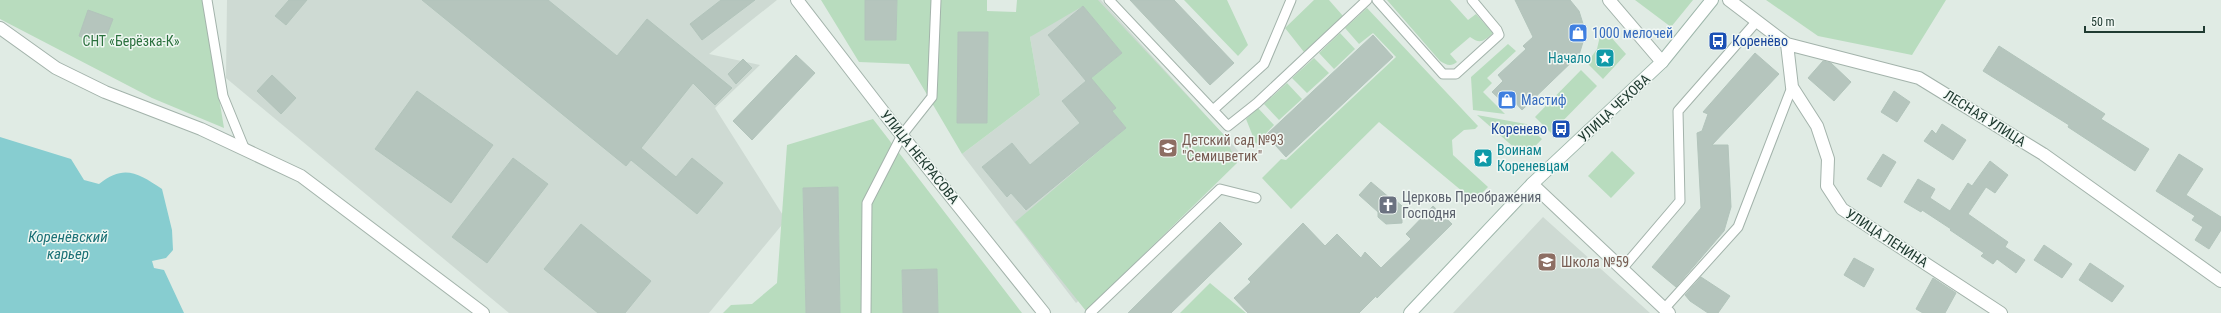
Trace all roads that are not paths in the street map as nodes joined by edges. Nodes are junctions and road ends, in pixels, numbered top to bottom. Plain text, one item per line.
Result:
1 (207, 0) edge
2 (797, 0) edge
3 (936, 0) edge
4 (1109, 0) edge
5 (1291, 0) edge
6 (1367, 0) edge
7 (1377, 0) edge
8 (1472, 0) edge
9 (1609, 0) edge
10 (1712, 0) edge
11 (1729, 0) edge
12 (1756, 21) junction
13 (0, 28) edge
14 (1787, 44) junction
15 (1662, 62) junction
16 (1792, 87) junction
17 (1213, 110) junction
18 (902, 136) junction
19 (245, 150) junction
20 (1532, 184) junction
21 (1256, 198) dead end
22 (1622, 269) junction
23 (2221, 281) edge
24 (1666, 311) edge
25 (483, 313) edge
26 (866, 313) edge
27 (1044, 313) edge
28 (1090, 313) edge
29 (1410, 313) edge
30 (2001, 313) edge

1 - 19 lane
2 - 18 street, УЛИЦА НЕКРАСОВА
3 - 18 lane
4 - 17 lane
5 - 17 lane
6 - 17 lane
7 - 8 lane
9 - 15 street
10 - 15 street, УЛИЦА ЧЕХОВА
11 - 12 street, ЛЕСНАЯ УЛИЦА
12 - 14 street, ЛЕСНАЯ УЛИЦА
12 - 22 lane
13 - 19 street
14 - 16 street, УЛИЦА ЛЕНИНА
14 - 23 street, ЛЕСНАЯ УЛИЦА
15 - 20 street, УЛИЦА ЧЕХОВА
16 - 24 lane
16 - 30 street, УЛИЦА ЛЕНИНА
18 - 26 lane
18 - 27 street, УЛИЦА НЕКРАСОВА
19 - 25 street
20 - 22 street
20 - 29 street, УЛИЦА ЧЕХОВА
21 - 28 lane
22 - 24 street

